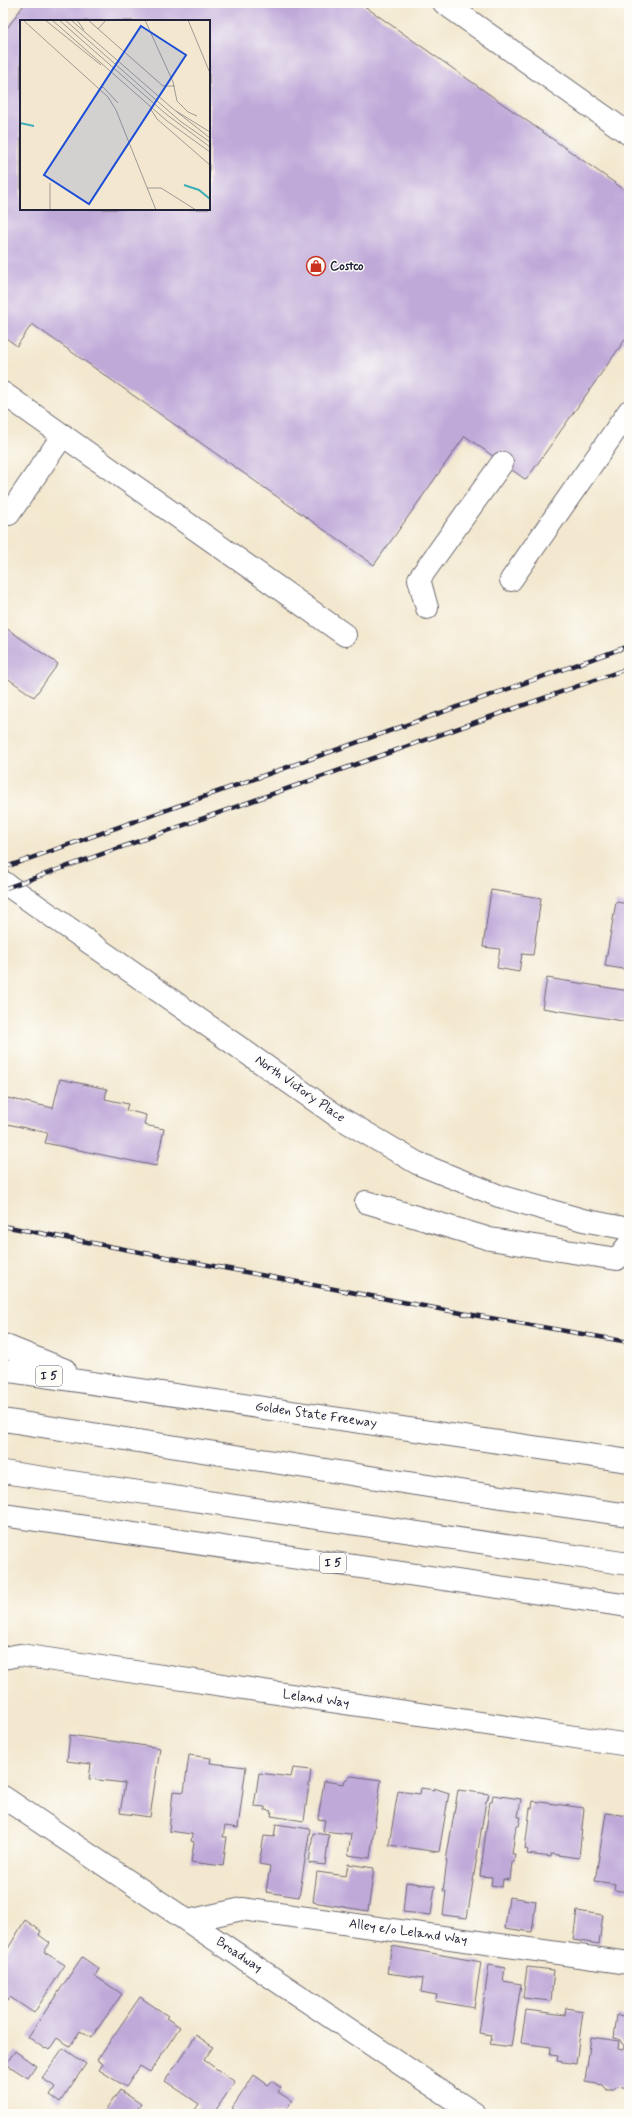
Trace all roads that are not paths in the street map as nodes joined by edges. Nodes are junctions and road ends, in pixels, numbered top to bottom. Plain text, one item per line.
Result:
1 (444, 3) edge
2 (629, 134) edge
3 (3, 393) edge
4 (629, 411) edge
5 (63, 435) junction
6 (502, 463) dead end
7 (9, 514) dead end
8 (511, 580) dead end
9 (427, 608) dead end
10 (346, 635) dead end
11 (3, 882) edge
12 (366, 1202) dead end
13 (629, 1229) edge
14 (629, 1244) edge
15 (3, 1345) edge
16 (3, 1370) edge
17 (96, 1382) junction
18 (3, 1420) edge
19 (629, 1461) edge
20 (3, 1472) edge
21 (3, 1515) edge
22 (629, 1515) edge
23 (629, 1564) edge
24 (629, 1606) edge
25 (3, 1658) edge
26 (629, 1745) edge
27 (3, 1796) edge
28 (188, 1921) junction
29 (629, 1963) edge
30 (475, 2114) edge

1 - 2 main road
3 - 5 main road
4 - 8 main road
5 - 7 main road
5 - 10 main road
6 - 9 main road
11 - 13 main road, North Victory Place
12 - 14 main road
15 - 17 main road
16 - 17 main road, Golden State Freeway / I 5
17 - 19 main road, Golden State Freeway / I 5
18 - 22 main road
20 - 23 main road
21 - 24 main road, I 5
25 - 26 main road, Leland Way
27 - 28 main road, Broadway
28 - 29 main road, Alley e/o Leland Way
28 - 30 main road, Broadway

